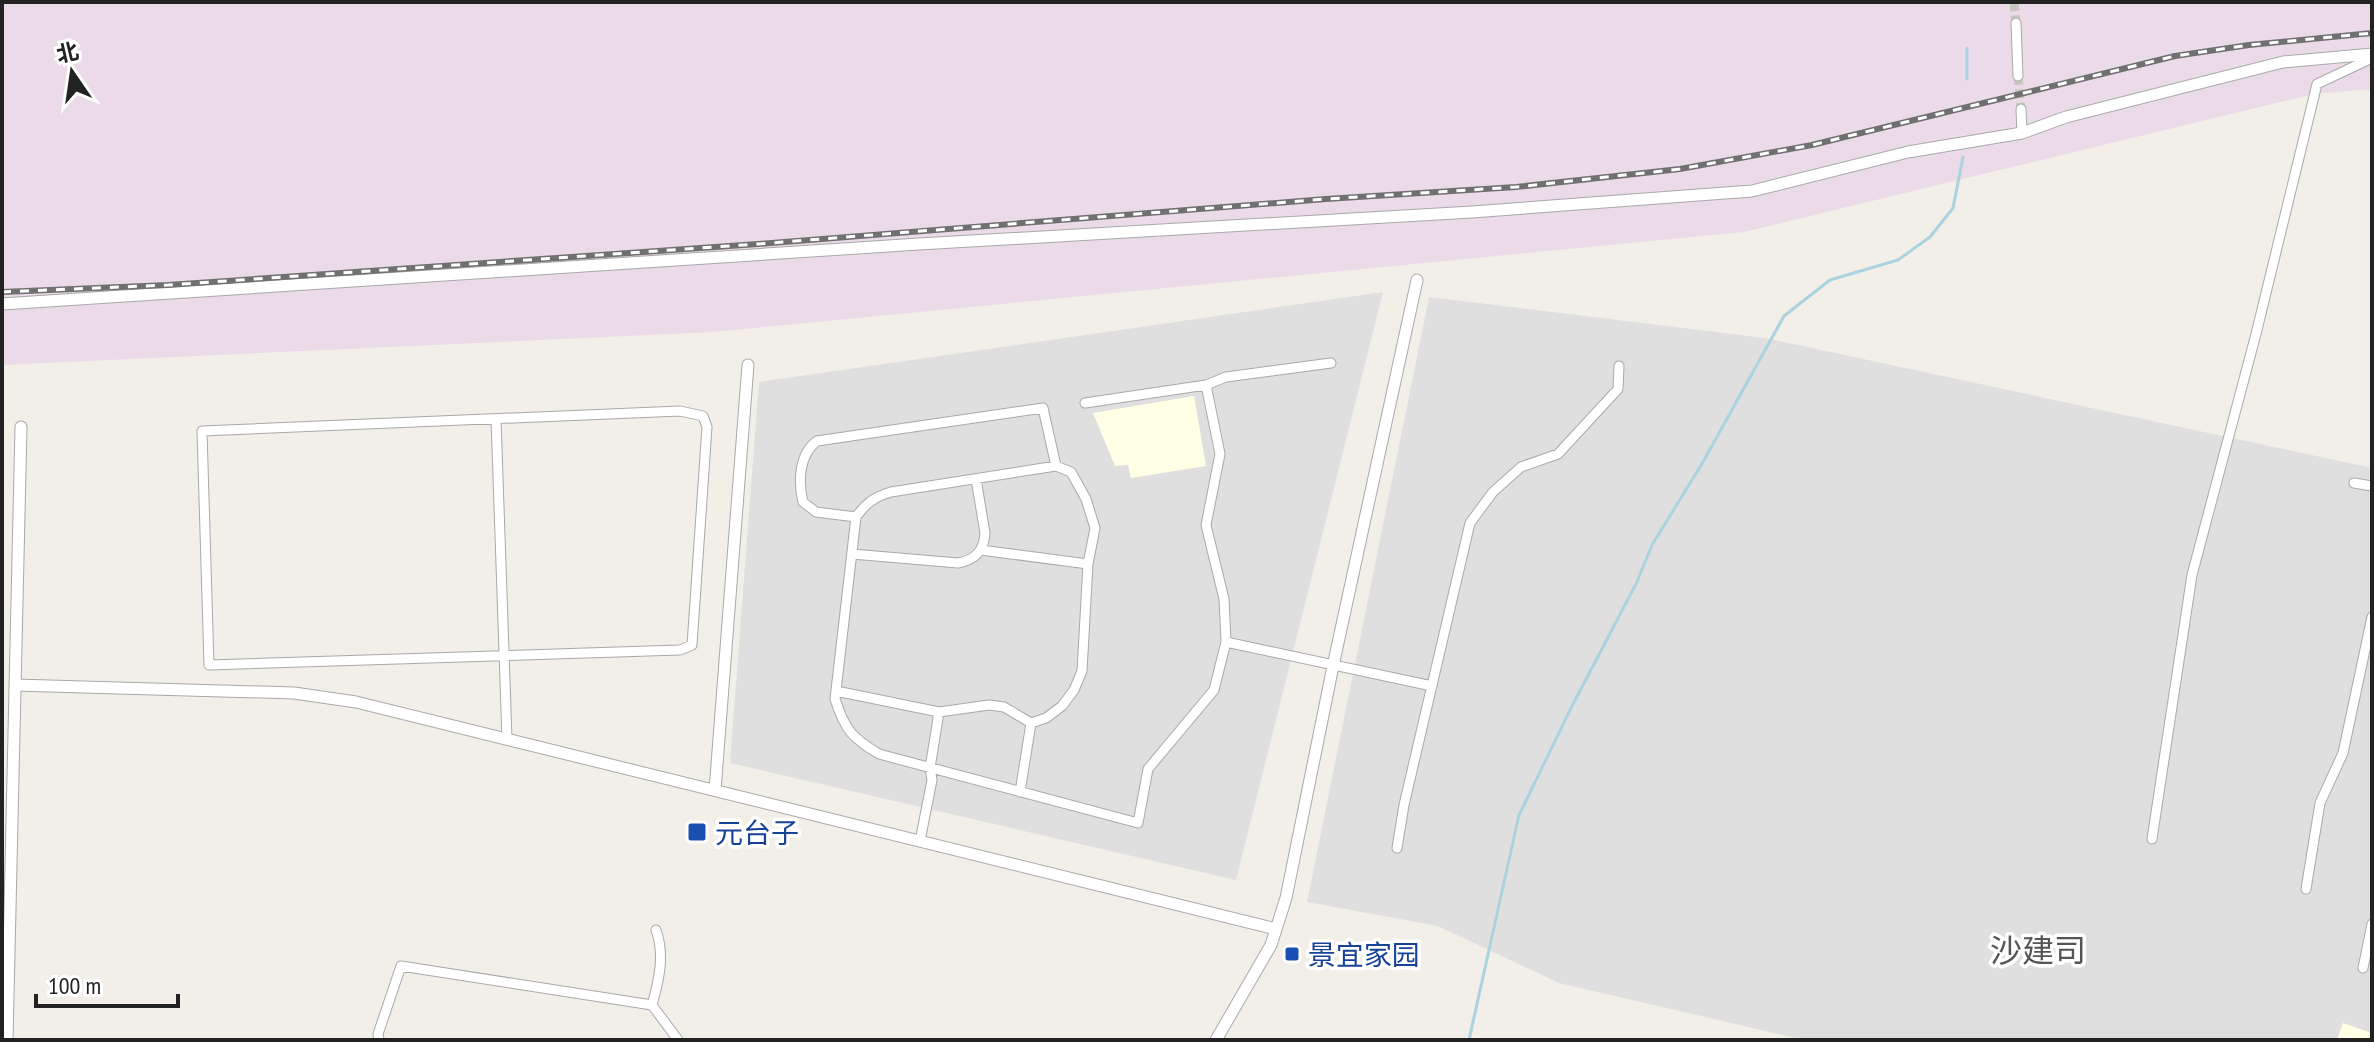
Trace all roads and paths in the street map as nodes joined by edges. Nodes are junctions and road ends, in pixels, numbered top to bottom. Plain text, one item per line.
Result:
1 (2016, 23) tunnel mouth
2 (2372, 56) edge
3 (2018, 76) tunnel mouth
4 (2021, 109) tunnel mouth
5 (2022, 133) junction
6 (1417, 280) dead end
7 (2, 304) edge
8 (1331, 363) dead end
9 (748, 365) dead end
10 (1619, 366) dead end
11 (1206, 385) junction
12 (1085, 403) dead end
13 (496, 419) junction
14 (21, 427) dead end
15 (1056, 466) junction
16 (976, 479) junction
17 (2354, 483) dead end
18 (2372, 486) edge
19 (856, 517) junction
20 (981, 550) junction
21 (852, 554) junction
22 (1088, 564) junction
23 (2372, 617) edge
24 (1226, 642) junction
25 (506, 656) junction
26 (1333, 666) junction
27 (15, 685) junction
28 (1432, 686) junction
29 (836, 691) junction
30 (939, 712) junction
31 (1031, 723) junction
32 (507, 739) junction
33 (930, 768) junction
34 (715, 790) junction
35 (1020, 792) junction
36 (2152, 839) dead end
37 (920, 841) junction
38 (1397, 848) dead end
39 (2306, 889) dead end
40 (2372, 924) edge
41 (1276, 929) junction
42 (656, 930) dead end
43 (2363, 968) dead end
44 (652, 1005) junction
45 (7, 1040) edge
46 (379, 1040) edge
47 (678, 1040) edge
48 (1216, 1040) edge

1 - 3 street
2 - 5 street
2 - 36 street
4 - 5 street
5 - 7 street
6 - 26 street
8 - 11 street
9 - 34 street
10 - 28 street
11 - 12 street
11 - 24 street
13 - 25 street
13 - 25 street
13 - 25 street
14 - 27 street
15 - 16 street
15 - 19 street
15 - 22 street
16 - 19 street
16 - 20 street
17 - 18 street
19 - 21 street
20 - 21 street
20 - 22 street
21 - 29 street
22 - 31 street
23 - 39 street
24 - 26 street
24 - 35 street
25 - 32 street
26 - 28 street
26 - 41 street
27 - 32 street
27 - 45 street
28 - 38 street
29 - 30 street
29 - 33 street
30 - 31 street
30 - 33 street
31 - 35 street
32 - 34 street
33 - 35 street
33 - 37 street
34 - 37 street
37 - 41 street
40 - 43 street
41 - 48 street
42 - 44 street
44 - 46 street
44 - 47 street

